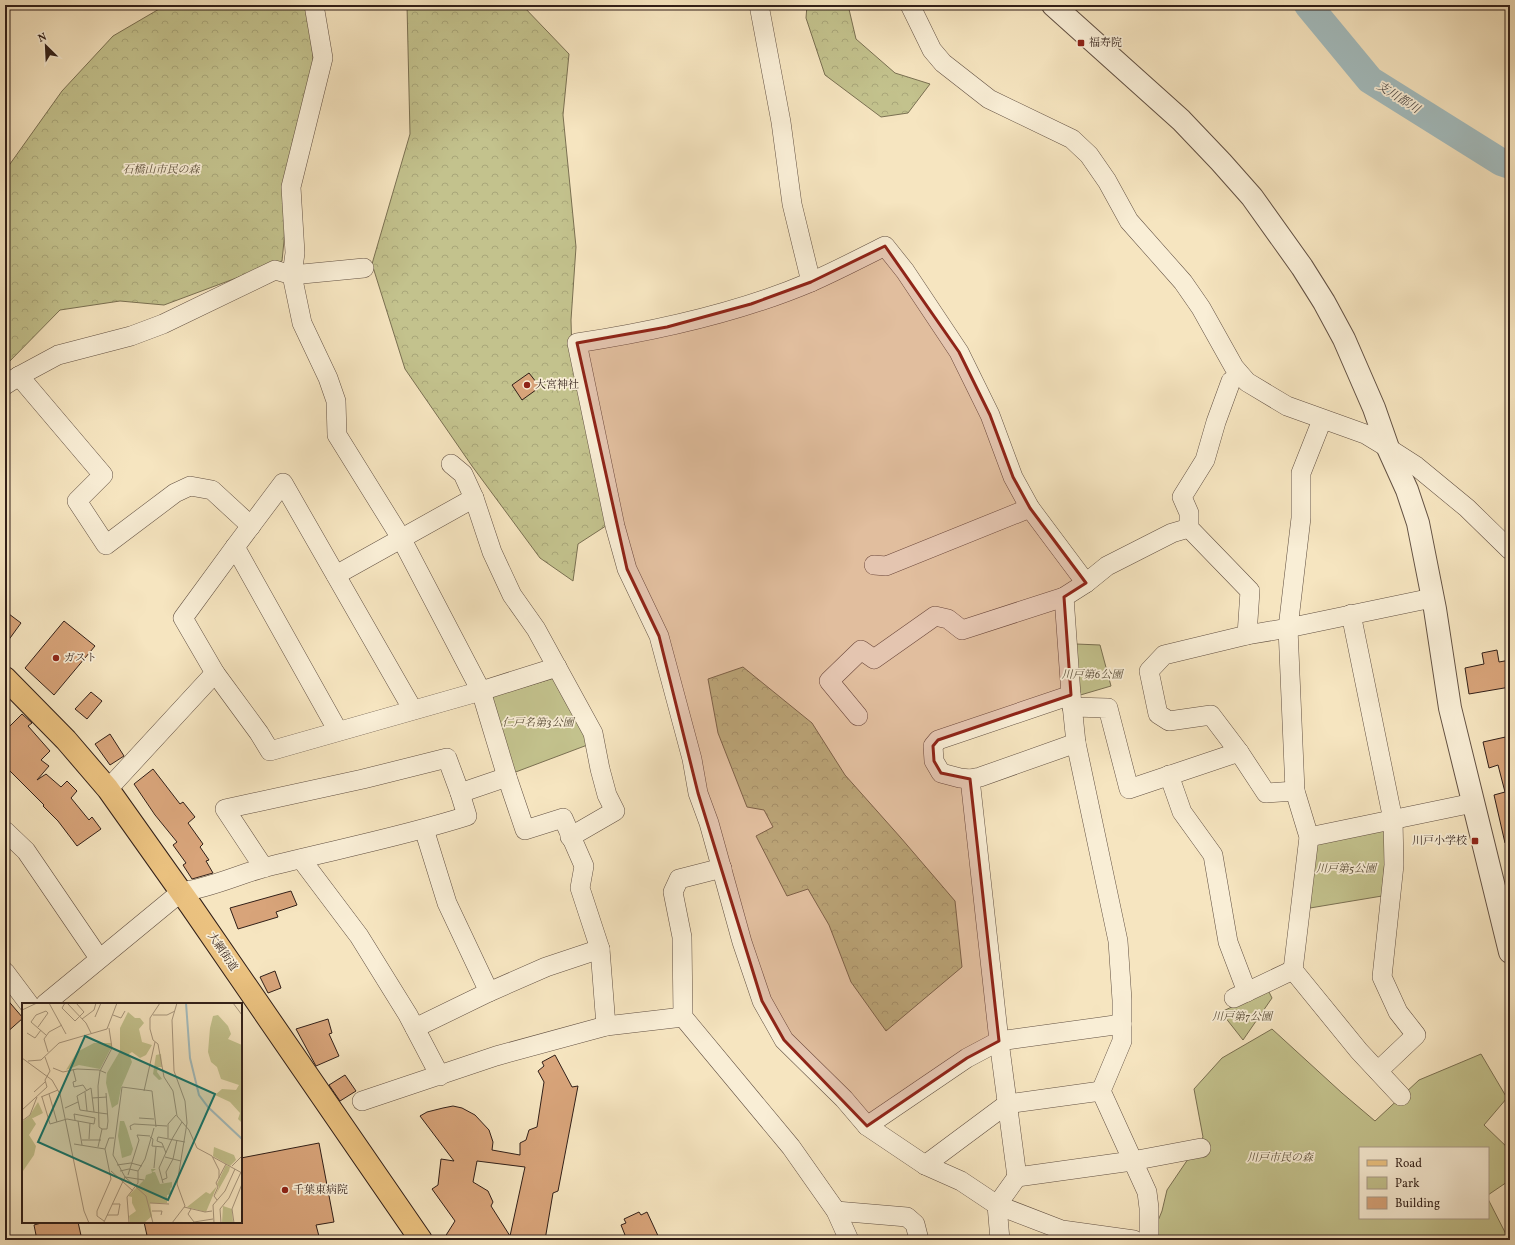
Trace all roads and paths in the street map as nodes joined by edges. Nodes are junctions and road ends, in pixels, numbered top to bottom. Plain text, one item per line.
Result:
1 (314, 5) edge
2 (759, 5) edge
3 (910, 5) edge
4 (1052, 5) edge
5 (364, 268) dead end
6 (292, 275) junction
7 (811, 282) junction
8 (12, 380) edge
9 (1231, 381) dead end
10 (1322, 420) junction
11 (1388, 448) junction
12 (451, 464) dead end
13 (474, 498) junction
14 (1030, 508) junction
15 (251, 526) junction
16 (1189, 528) junction
17 (401, 538) junction
18 (235, 547) junction
19 (1510, 550) edge
20 (874, 565) dead end
21 (336, 575) junction
22 (1086, 583) junction
23 (1064, 597) junction
24 (1432, 598) junction
25 (1351, 614) junction
26 (1288, 628) junction
27 (1247, 634) junction
28 (557, 667) junction
29 (215, 673) junction
30 (5, 678) edge
31 (481, 691) junction
32 (1071, 701) junction
33 (413, 710) junction
34 (858, 716) dead end
35 (338, 731) junction
36 (1076, 743) junction
37 (1239, 752) junction
38 (1169, 776) junction
39 (506, 777) junction
40 (970, 779) junction
41 (108, 789) junction
42 (1295, 791) junction
43 (460, 793) junction
44 (1473, 803) junction
45 (1393, 820) junction
46 (424, 830) junction
47 (5, 831) edge
48 (570, 837) junction
49 (1309, 837) junction
50 (301, 859) junction
51 (264, 868) junction
52 (722, 868) junction
53 (181, 892) junction
54 (600, 949) junction
55 (1510, 952) edge
56 (99, 958) junction
57 (1294, 970) junction
58 (5, 972) edge
59 (489, 992) junction
60 (28, 1003) edge
61 (46, 1003) edge
62 (683, 1017) junction
63 (1122, 1024) junction
64 (606, 1026) junction
65 (415, 1028) junction
66 (999, 1041) junction
67 (1378, 1071) junction
68 (440, 1076) junction
69 (1101, 1091) junction
70 (1401, 1096) dead end
71 (362, 1101) dead end
72 (1007, 1104) junction
73 (867, 1126) junction
74 (1201, 1148) dead end
75 (1132, 1161) junction
76 (925, 1165) junction
77 (1016, 1177) junction
78 (996, 1205) junction
79 (836, 1211) junction
80 (421, 1240) edge
81 (849, 1240) edge
82 (919, 1240) edge
83 (1000, 1240) edge
84 (1134, 1240) edge
85 (1149, 1240) edge

1 - 6 street
2 - 7 street
3 - 10 street
4 - 11 street
5 - 6 street
6 - 8 street
6 - 17 street
7 - 14 street
7 - 52 street
8 - 15 street
9 - 16 street
10 - 11 street
10 - 26 street
11 - 19 street
11 - 24 street
12 - 13 street
13 - 17 street
13 - 28 street
14 - 20 street
14 - 22 street
15 - 18 street
15 - 21 street
16 - 22 street
16 - 27 street
17 - 21 street
17 - 31 street
18 - 29 street
18 - 35 street
21 - 33 street
22 - 23 street
23 - 32 street
23 - 34 street
24 - 25 street
24 - 44 street
25 - 26 street
25 - 45 street
26 - 27 street
26 - 42 street
27 - 37 street
28 - 31 street
28 - 48 street
29 - 35 street
29 - 41 street
30 - 41 main road, 大網街道
31 - 33 street
31 - 39 street
32 - 36 street
32 - 38 street
32 - 40 street
33 - 35 street
36 - 40 street
36 - 63 street
37 - 38 street
37 - 42 street
38 - 57 street
39 - 43 street
39 - 48 street
40 - 66 street
41 - 53 main road, 大網街道
42 - 49 street
43 - 46 street
43 - 51 street
44 - 45 street
44 - 55 street
45 - 49 street
45 - 67 street
46 - 50 street
46 - 59 street
47 - 56 street
48 - 54 street
49 - 57 street
50 - 51 street
50 - 65 street
51 - 53 street
52 - 62 street
52 - 73 street
53 - 56 street
53 - 80 main road, 大網街道
54 - 59 street
54 - 64 street
56 - 61 street
57 - 67 street
58 - 60 street
59 - 65 street
62 - 64 street
62 - 79 street
63 - 66 street
63 - 69 street
64 - 68 street
65 - 68 street
66 - 72 street
66 - 73 street
67 - 70 street
68 - 71 street
69 - 72 street
69 - 75 street
72 - 76 street
72 - 77 street
73 - 76 street
74 - 75 street
75 - 77 street
75 - 85 street
76 - 78 street
77 - 78 street
78 - 83 street
78 - 84 street
79 - 81 street
79 - 82 street

